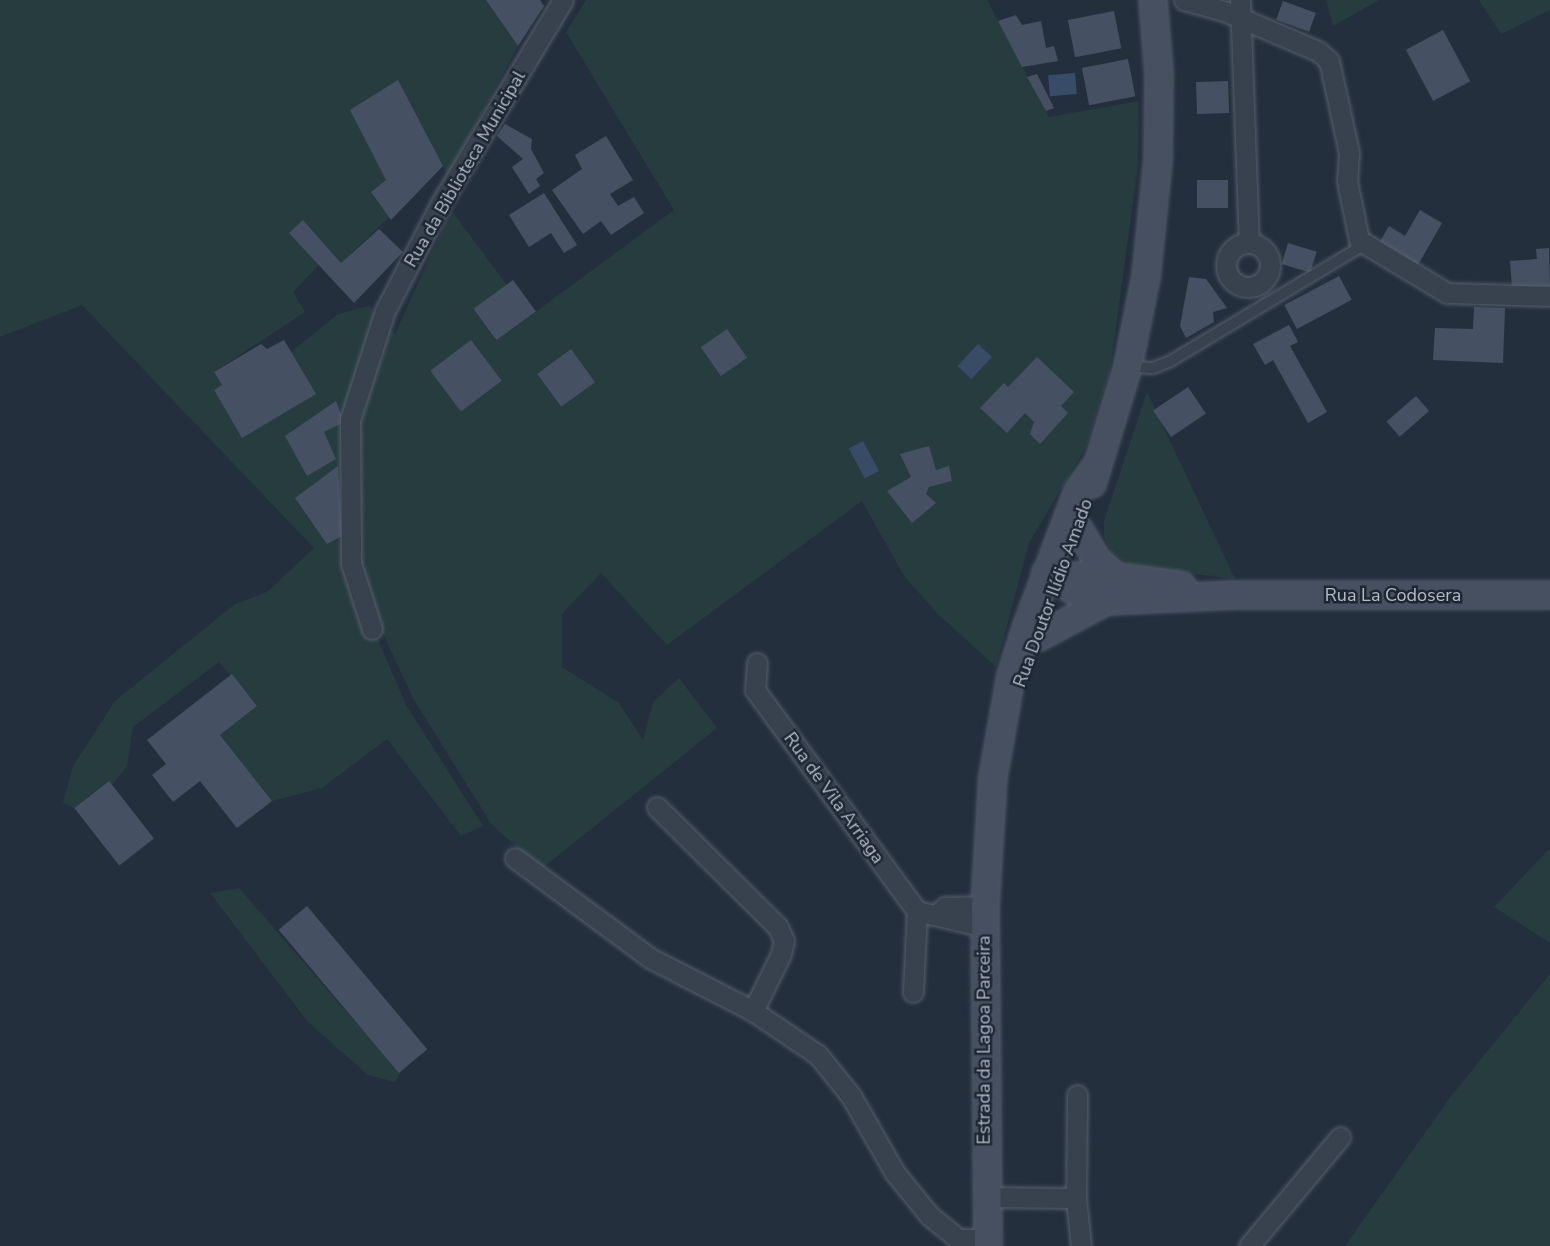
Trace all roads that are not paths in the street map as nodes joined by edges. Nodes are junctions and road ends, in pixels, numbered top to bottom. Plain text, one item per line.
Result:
1 (563, 0) edge
2 (1153, 0) edge
3 (1184, 0) edge
4 (1240, 0) edge
5 (1244, 23) junction
6 (1249, 243) dead end
7 (1365, 244) junction
8 (1550, 296) edge
9 (1128, 366) junction
10 (1096, 466) junction
11 (1078, 528) junction
12 (1052, 575) junction
13 (1116, 576) junction
14 (1235, 595) junction
15 (1550, 595) edge
16 (1106, 601) junction
17 (372, 629) dead end
18 (1038, 637) junction
19 (757, 663) dead end
20 (1003, 718) junction
21 (657, 807) dead end
22 (987, 833) joint
23 (515, 858) dead end
24 (917, 911) junction
25 (985, 917) junction
26 (913, 992) dead end
27 (753, 1012) junction
28 (1077, 1095) dead end
29 (1340, 1137) dead end
30 (984, 1197) junction
31 (1076, 1198) junction
32 (987, 1242) edge
33 (1081, 1246) edge
34 (1249, 1246) edge

1 - 17 street, Rua da Biblioteca Municipal
2 - 9 street, Rua Doutor Ilídio Amado
3 - 5 street
4 - 5 street
5 - 6 street
5 - 7 street
7 - 8 street
7 - 9 lane
9 - 10 street, Rua Doutor Ilídio Amado
10 - 11 street, Rua Doutor Ilídio Amado
10 - 12 street, Rua Doutor Ilídio Amado
11 - 12 street, Rua Doutor Ilídio Amado
11 - 13 street
12 - 13 street
12 - 16 street
12 - 18 street, Rua Doutor Ilídio Amado
12 - 20 street, Rua Doutor Ilídio Amado
13 - 14 street
14 - 15 street, Rua La Codosera
14 - 16 street
16 - 18 street
18 - 20 street, Rua Doutor Ilídio Amado
19 - 24 street, Rua de Vila Arriaga
20 - 22 street, Rua Doutor Ilídio Amado
21 - 27 street
22 - 25 street, Estrada da Lagoa Parceira
23 - 27 street
24 - 25 street
24 - 26 street
25 - 30 street, Estrada da Lagoa Parceira
27 - 32 street
28 - 31 street
29 - 34 street
30 - 31 street
30 - 32 street, Estrada da Lagoa Parceira
31 - 33 street

